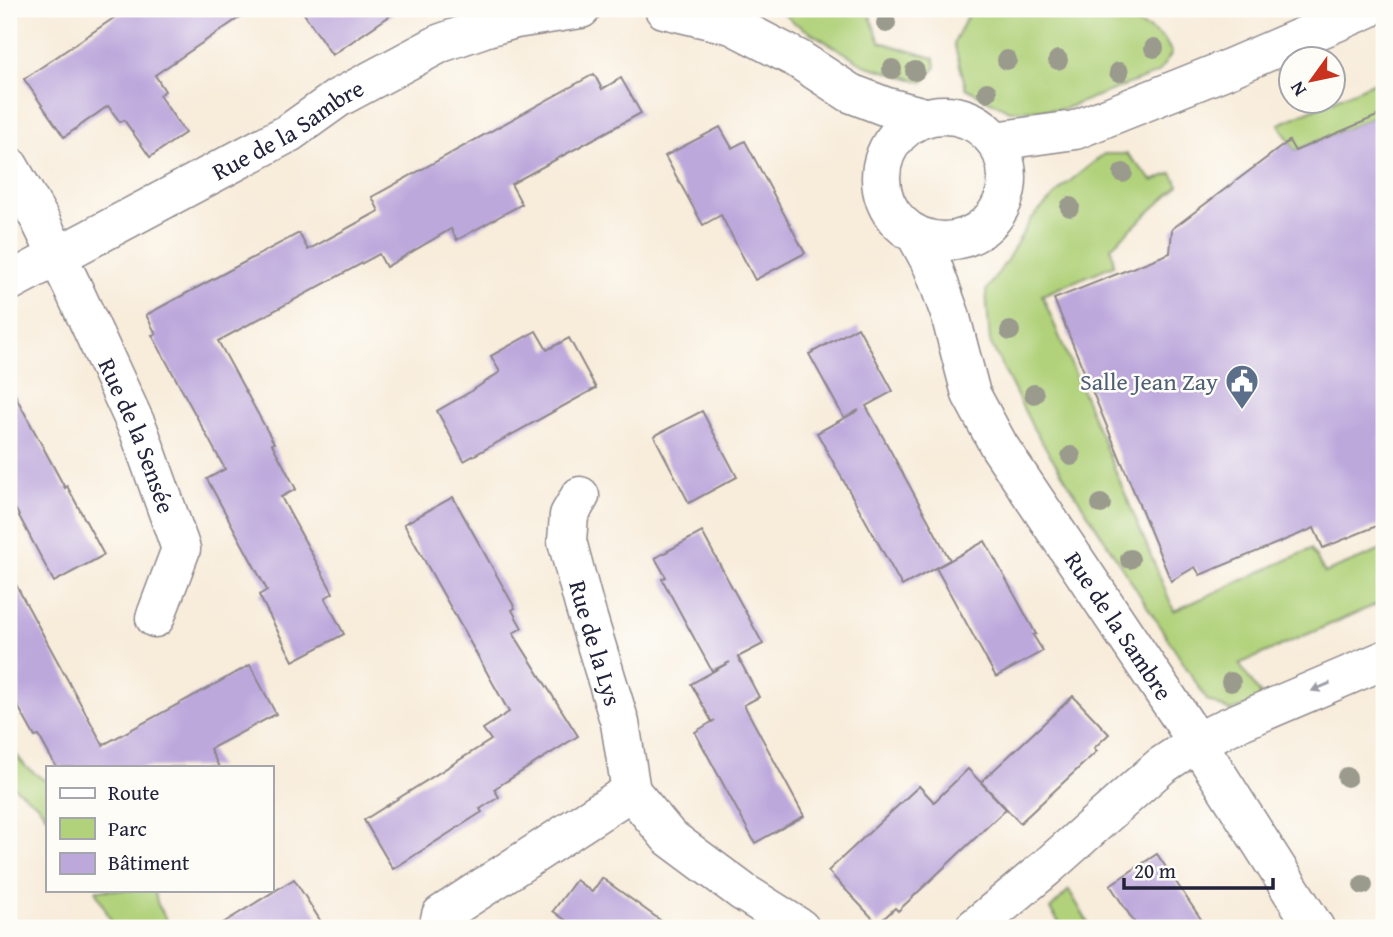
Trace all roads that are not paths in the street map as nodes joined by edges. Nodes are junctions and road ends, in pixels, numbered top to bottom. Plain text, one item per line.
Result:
1 (581, 9) edge
2 (665, 9) edge
3 (1367, 9) edge
4 (729, 17) edge
5 (850, 93) junction
6 (925, 117) junction
7 (1075, 130) junction
8 (995, 141) junction
9 (884, 156) junction
10 (9, 166) edge
11 (1007, 182) junction
12 (916, 235) junction
13 (968, 237) junction
14 (58, 257) junction
15 (9, 282) edge
16 (950, 314) junction
17 (580, 496) dead end
18 (155, 618) dead end
19 (1384, 660) edge
20 (1198, 742) junction
21 (631, 791) junction
22 (438, 928) edge
23 (800, 928) edge
24 (974, 928) edge
25 (1315, 928) edge

1 - 14 street, Rue de la Sambre
2 - 4 street
3 - 7 street
4 - 5 street
5 - 6 street
5 - 9 street
6 - 8 street
6 - 9 street
7 - 8 street
7 - 11 street
8 - 11 street
9 - 12 street
10 - 14 street, Rue de la Sensée
11 - 13 street
12 - 13 street
12 - 16 street, Rue de la Sambre
13 - 16 street, Rue de la Sambre
14 - 15 street, Rue de la Sambre
14 - 18 street, Rue de la Sensée
16 - 20 street, Rue de la Sambre
17 - 21 street, Rue de la Lys
19 -> 20 street
20 - 24 street
20 - 25 street, Rue de la Sambre
21 - 22 street
21 - 23 street

